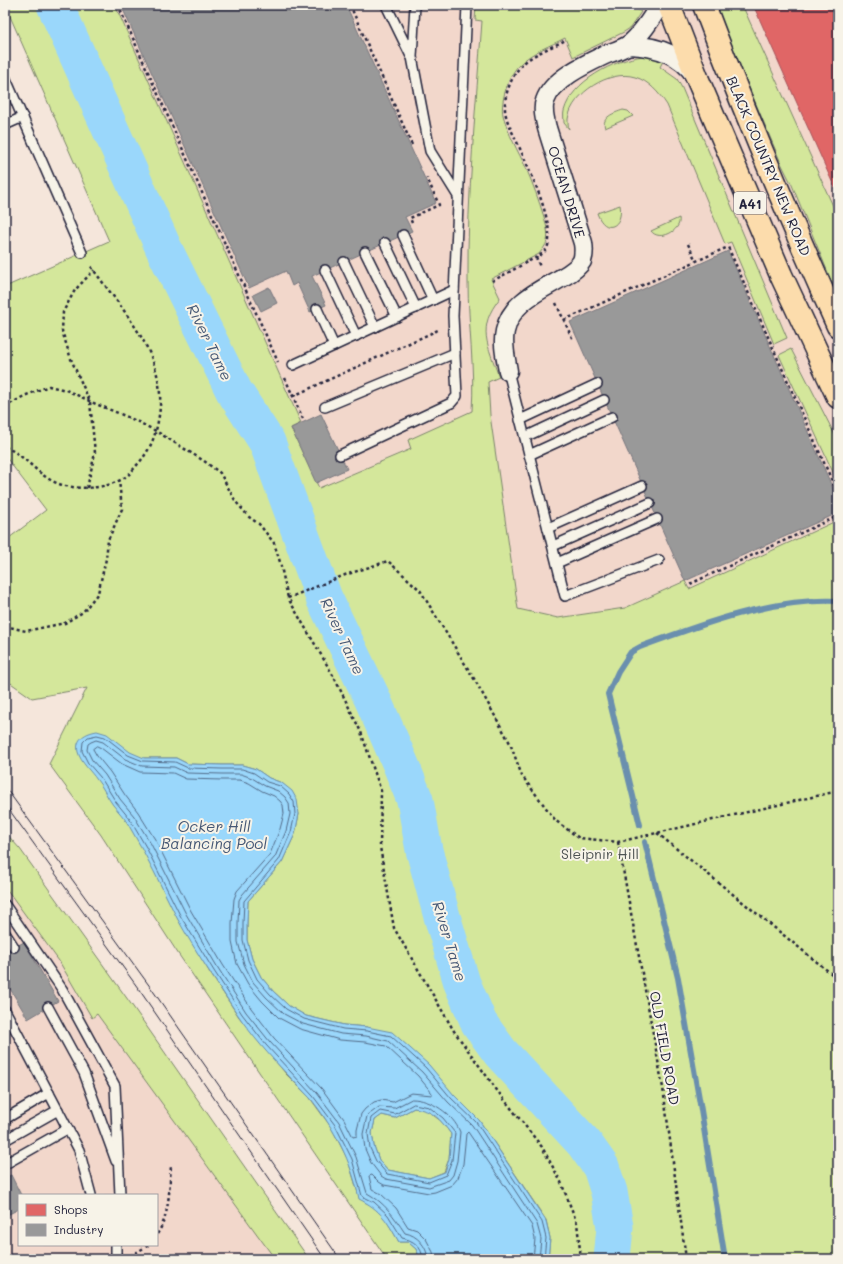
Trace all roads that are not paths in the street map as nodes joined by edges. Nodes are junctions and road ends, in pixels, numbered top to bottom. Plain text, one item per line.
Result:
1 (386, 5) edge
2 (415, 5) edge
3 (467, 5) edge
4 (659, 5) edge
5 (669, 5) edge
6 (704, 5) edge
7 (628, 46) junction
8 (412, 57) junction
9 (5, 77) edge
10 (698, 80) junction
11 (23, 117) junction
12 (5, 125) edge
13 (458, 196) junction
14 (402, 235) dead end
15 (385, 243) dead end
16 (365, 252) dead end
17 (82, 253) road end
18 (344, 262) dead end
19 (325, 270) dead end
20 (454, 290) junction
21 (433, 300) junction
22 (416, 308) junction
23 (317, 309) dead end
24 (396, 317) junction
25 (838, 326) edge
26 (375, 327) junction
27 (356, 336) junction
28 (334, 346) junction
29 (455, 352) junction
30 (293, 365) dead end
31 (508, 371) joint
32 (597, 384) dead end
33 (838, 398) edge
34 (604, 400) dead end
35 (325, 407) dead end
36 (612, 417) dead end
37 (520, 420) junction
38 (525, 437) junction
39 (340, 455) dead end
40 (529, 455) junction
41 (642, 486) dead end
42 (650, 503) dead end
43 (657, 520) dead end
44 (548, 528) junction
45 (553, 546) junction
46 (659, 560) dead end
47 (557, 563) junction
48 (5, 905) edge
49 (5, 933) edge
50 (14, 947) dead end
51 (48, 1007) dead end
52 (5, 1010) edge
53 (8, 1021) edge
54 (49, 1094) junction
55 (58, 1110) junction
56 (5, 1119) edge
57 (67, 1128) junction
58 (5, 1140) edge
59 (5, 1164) edge
60 (119, 1170) junction
61 (91, 1194) edge
62 (120, 1194) edge

1 - 8 lane
2 - 8 lane
3 - 13 lane
4 - 7 street, OCEAN DRIVE
5 - 10 highway, A41
6 - 25 highway, BLACK COUNTRY NEW ROAD / A41
7 - 10 street, OCEAN DRIVE
7 - 31 street, OCEAN DRIVE
8 - 13 lane
9 - 11 lane
10 - 33 highway, A41
11 - 12 lane
11 - 17 lane
13 - 20 lane
14 - 21 lane
15 - 22 lane
16 - 24 lane
18 - 26 lane
19 - 27 lane
20 - 21 lane
20 - 29 lane
21 - 22 lane
22 - 24 lane
23 - 28 lane
24 - 26 lane
26 - 27 lane
27 - 28 lane
28 - 30 lane
29 - 35 lane
29 - 39 lane
31 - 37 lane
32 - 37 lane
34 - 38 lane
36 - 40 lane
37 - 38 lane
38 - 40 lane
40 - 44 lane
41 - 44 lane
42 - 45 lane
43 - 47 lane
44 - 45 lane
45 - 47 lane
46 - 47 lane
48 - 60 lane
49 - 50 lane
51 - 60 lane
52 - 53 lane
53 - 54 lane
54 - 55 lane
54 - 56 lane
55 - 57 lane
55 - 58 lane
57 - 59 lane
57 - 61 lane
60 - 62 lane

